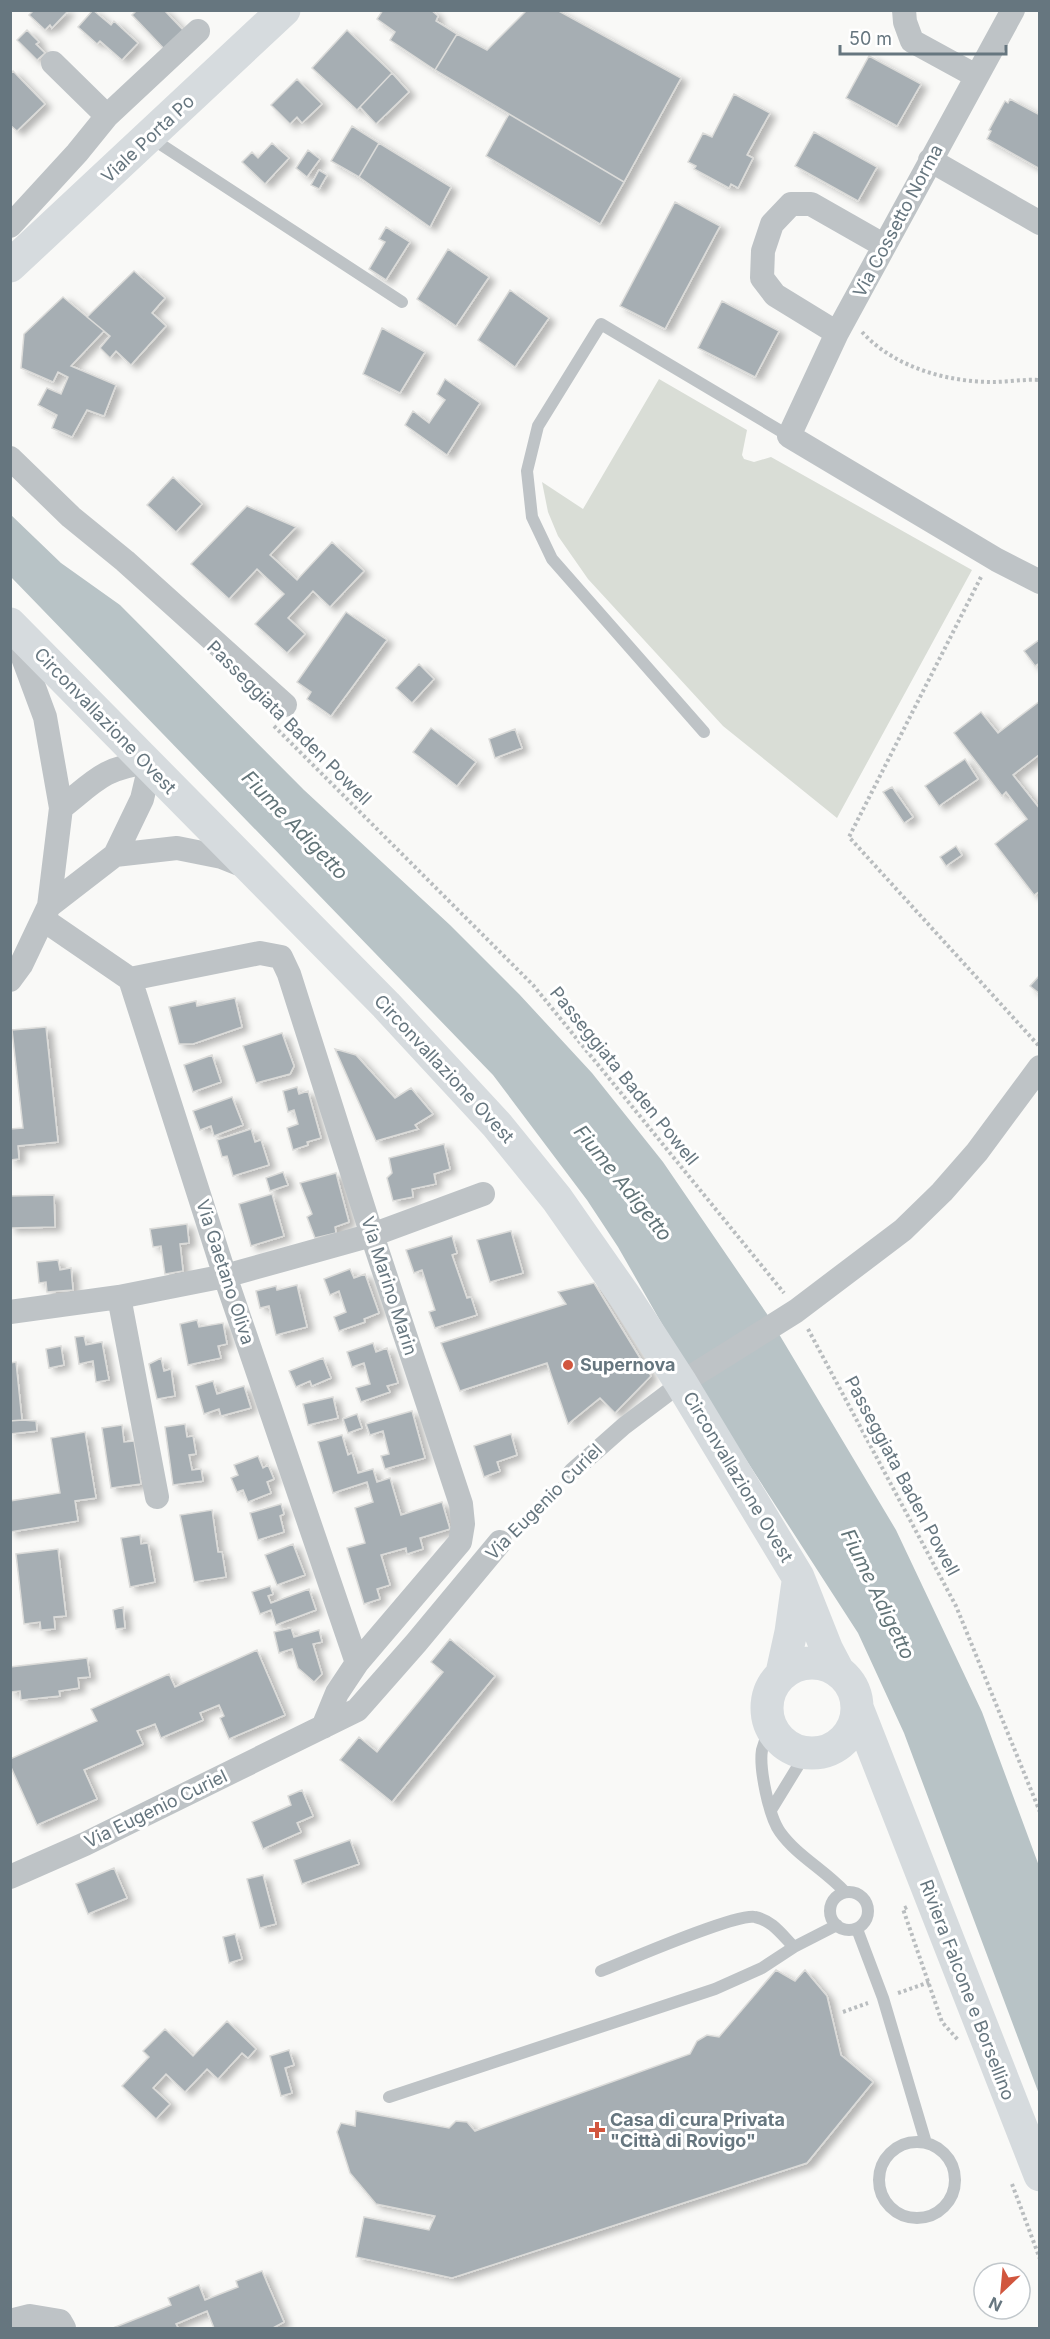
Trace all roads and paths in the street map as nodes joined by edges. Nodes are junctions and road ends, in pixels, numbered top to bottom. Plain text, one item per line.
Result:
1 (284, 10) edge
2 (904, 10) edge
3 (1013, 10) edge
4 (198, 31) dead end
5 (53, 63) dead end
6 (976, 76) junction
7 (107, 116) junction
8 (150, 137) junction
9 (930, 160) junction
10 (1040, 223) edge
11 (10, 226) edge
12 (883, 245) junction
13 (10, 266) edge
14 (402, 302) dead end
15 (842, 325) junction
16 (1040, 380) edge
17 (789, 436) junction
18 (10, 458) edge
19 (988, 576) dead end
20 (1040, 582) edge
21 (10, 625) edge
22 (275, 712) joint
23 (704, 732) dead end
24 (146, 763) junction
25 (62, 808) junction
26 (115, 855) junction
27 (250, 868) junction
28 (47, 913) junction
29 (130, 979) junction
30 (10, 980) edge
31 (1040, 1047) edge
32 (1040, 1067) edge
33 (483, 1194) dead end
34 (372, 1235) junction
35 (225, 1276) junction
36 (119, 1297) junction
37 (10, 1312) edge
38 (794, 1312) junction
39 (686, 1381) junction
40 (572, 1472) joint
41 (158, 1497) dead end
42 (500, 1542) joint
43 (798, 1577) junction
44 (357, 1663) junction
45 (838, 1671) junction
46 (782, 1673) junction
47 (858, 1710) junction
48 (323, 1727) junction
49 (771, 1728) junction
50 (814, 1753) junction
51 (895, 1805) junction
52 (771, 1810) junction
53 (1040, 1812) edge
54 (10, 1877) edge
55 (845, 1892) junction
56 (837, 1925) junction
57 (857, 1929) junction
58 (794, 1947) junction
59 (601, 1971) dead end
60 (389, 2097) dead end
61 (926, 2143) junction
62 (1040, 2175) edge
63 (10, 2321) edge
64 (64, 2328) edge

1 - 8 main road, Viale Porta Po
2 - 6 street
3 - 6 street, Via Cossetto Norma
4 - 7 street
5 - 7 street
6 - 9 street, Via Cossetto Norma
7 - 11 street
8 - 13 main road, Viale Porta Po
8 - 14 lane
9 - 10 street
9 - 12 street, Via Cossetto Norma
12 - 15 street, Via Cossetto Norma
12 - 15 street
15 - 16 path
15 - 17 street, Via Cossetto Norma
17 - 20 street
17 - 23 lane
18 - 22 street
19 - 31 path
21 - 24 main road, Circonvallazione Ovest
21 - 25 street
22 - 38 path, Passeggiata Baden Powell
24 - 25 street
24 - 26 street
24 - 27 main road, Circonvallazione Ovest
25 - 28 street
26 - 27 street
26 - 28 street
27 - 39 main road, Circonvallazione Ovest
28 - 29 street
28 - 30 street
29 - 34 street, Via Marino Marin
29 - 35 street, Via Gaetano Oliva
32 - 38 street, Via Eugenio Curiel
33 - 34 street
34 - 35 street
34 - 44 street, Via Marino Marin
35 - 36 street
35 - 44 street, Via Gaetano Oliva
36 - 37 street
36 - 41 street
38 - 39 street, Via Eugenio Curiel
38 - 53 path, Passeggiata Baden Powell
39 - 40 street, Via Eugenio Curiel
39 - 43 main road, Circonvallazione Ovest
40 - 42 path, Via Eugenio Curiel
42 - 48 street, Via Eugenio Curiel
43 - 45 main road, Circonvallazione Ovest
43 - 46 main road
44 - 48 street, Via Marino Marin
45 - 46 main road
45 - 47 main road
46 - 49 main road
47 - 50 main road
47 - 51 main road, Riviera Falcone e Borsellino
48 - 54 street, Via Eugenio Curiel
49 - 50 main road
49 - 52 lane
50 - 51 main road
50 - 52 lane
51 - 62 main road, Riviera Falcone e Borsellino
52 - 55 lane
55 - 56 lane
55 - 57 lane
56 - 57 lane
56 - 58 lane
57 - 61 lane
58 - 59 lane
58 - 60 lane
61 - 61 lane
63 - 64 street

